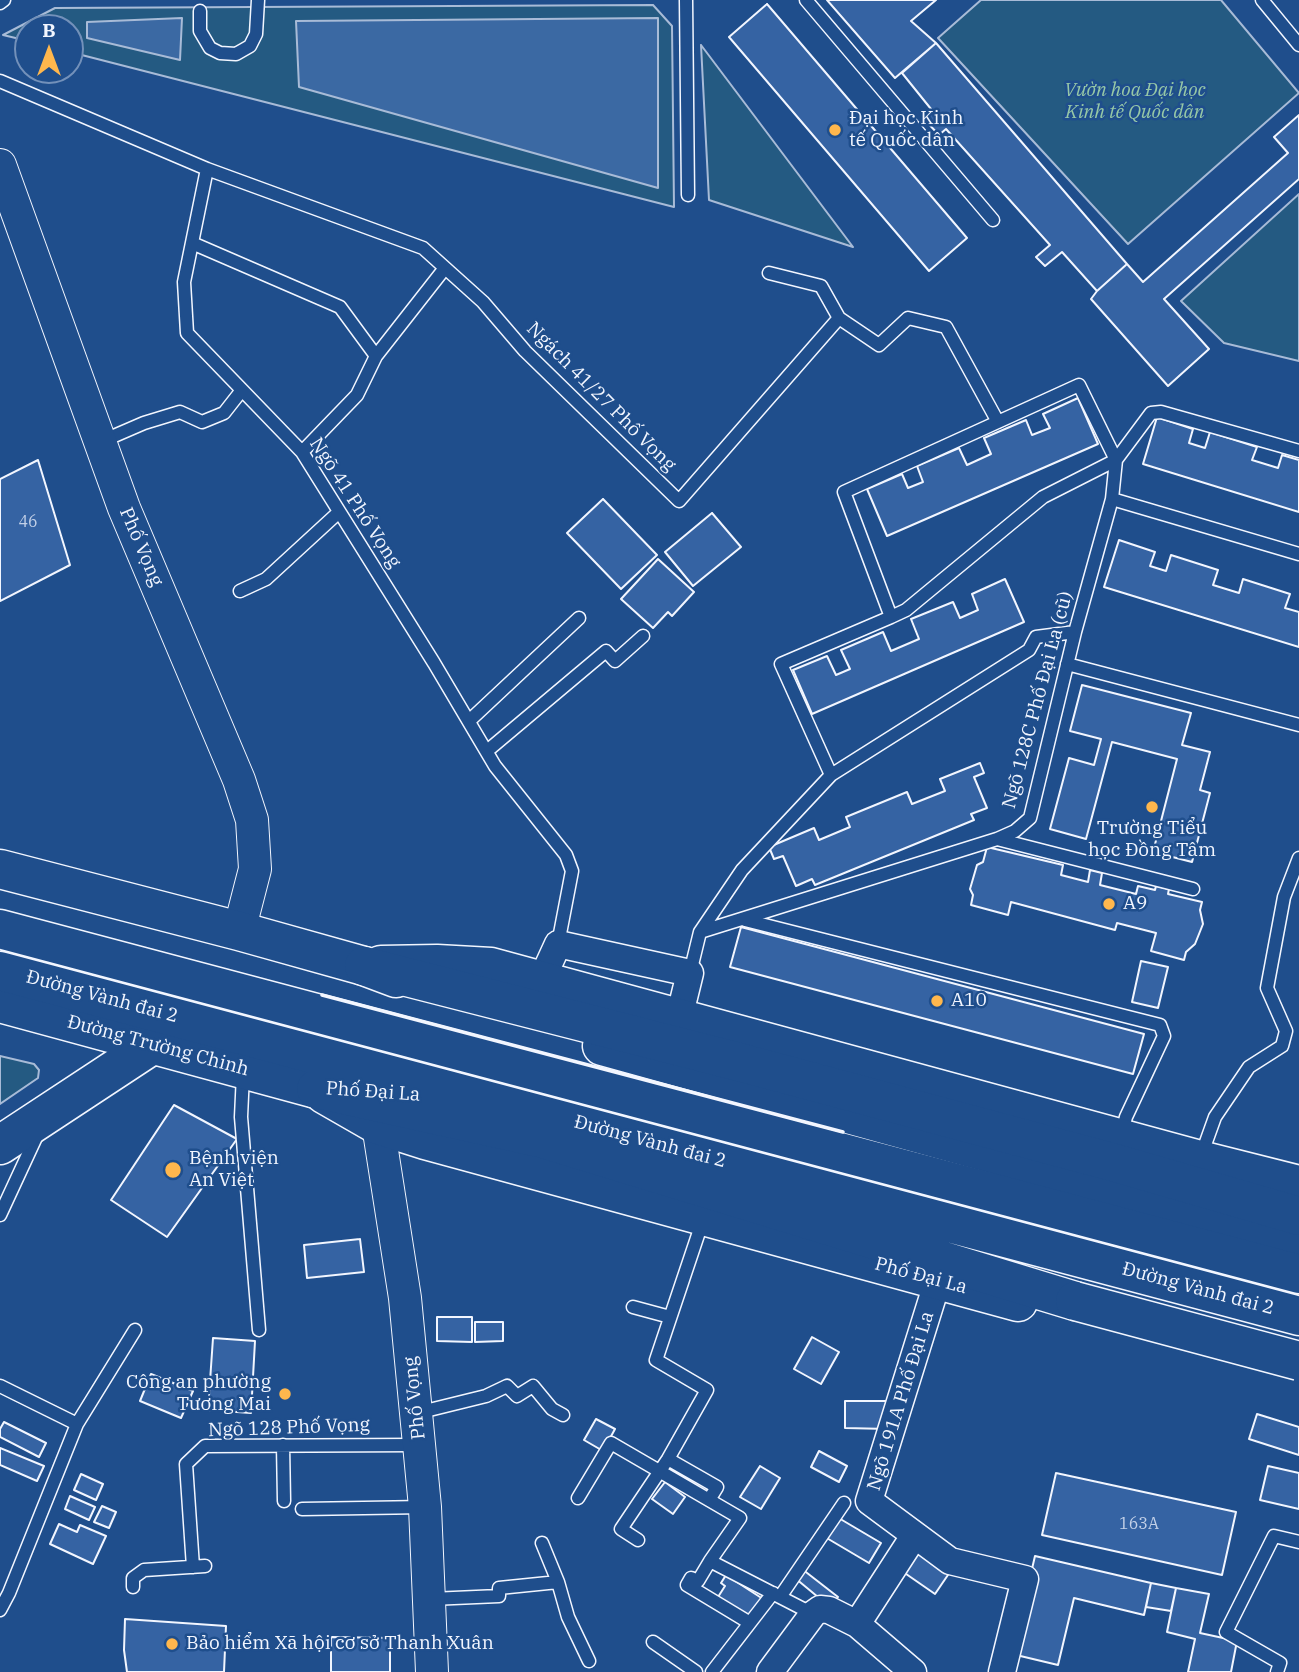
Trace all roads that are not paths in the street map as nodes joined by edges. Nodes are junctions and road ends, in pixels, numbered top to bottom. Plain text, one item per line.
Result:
1 (258, 0) edge
2 (686, 0) edge
3 (806, 0) edge
4 (1262, 0) edge
5 (200, 11) dead end
6 (1299, 45) edge
7 (0, 81) edge
8 (0, 165) edge
9 (207, 169) junction
10 (688, 195) dead end
11 (993, 220) dead end
12 (192, 243) junction
13 (445, 268) junction
14 (769, 273) dead end
15 (839, 318) junction
16 (376, 356) junction
17 (242, 390) junction
18 (998, 422) junction
19 (100, 442) junction
20 (1299, 451) edge
21 (302, 452) junction
22 (1116, 460) junction
23 (1112, 499) junction
24 (339, 512) junction
25 (1299, 554) edge
26 (240, 591) dead end
27 (891, 617) junction
28 (579, 618) dead end
29 (1075, 632) junction
30 (643, 636) dead end
31 (1067, 664) junction
32 (469, 721) junction
33 (1299, 725) edge
34 (487, 751) junction
35 (831, 775) junction
36 (997, 839) junction
37 (1299, 858) edge
38 (1, 868) edge
39 (1193, 889) dead end
40 (745, 920) junction
41 (0, 929) edge
42 (239, 931) junction
43 (700, 933) junction
44 (558, 944) junction
45 (364, 966) junction
46 (0, 971) edge
47 (690, 973) junction
48 (541, 981) junction
49 (0, 1003) edge
50 (679, 1018) junction
51 (152, 1045) junction
52 (243, 1070) junction
53 (316, 1089) junction
54 (46, 1113) junction
55 (378, 1125) junction
56 (0, 1145) edge
57 (1116, 1150) junction
58 (1200, 1160) junction
59 (1299, 1185) edge
60 (0, 1215) edge
61 (705, 1216) junction
62 (1299, 1216) edge
63 (1299, 1239) edge
64 (1299, 1274) edge
65 (938, 1280) junction
66 (633, 1307) dead end
67 (1299, 1316) edge
68 (670, 1317) junction
69 (135, 1330) dead end
70 (260, 1330) dead end
71 (1299, 1333) edge
72 (1299, 1351) edge
73 (1288, 1370) edge
74 (0, 1386) edge
75 (416, 1413) junction
76 (563, 1415) dead end
77 (77, 1424) junction
78 (282, 1445) junction
79 (419, 1445) junction
80 (668, 1459) junction
81 (659, 1472) junction
82 (578, 1498) dead end
83 (709, 1500) junction
84 (284, 1502) dead end
85 (844, 1503) dead end
86 (425, 1507) junction
87 (748, 1507) dead end
88 (302, 1509) dead end
89 (740, 1518) junction
90 (914, 1536) junction
91 (638, 1540) dead end
92 (1299, 1542) edge
93 (542, 1543) dead end
94 (710, 1561) junction
95 (558, 1582) junction
96 (133, 1587) dead end
97 (776, 1595) junction
98 (430, 1599) junction
99 (0, 1611) edge
100 (813, 1614) junction
101 (750, 1623) junction
102 (857, 1624) junction
103 (653, 1642) dead end
104 (589, 1661) dead end
105 (432, 1672) edge
106 (696, 1672) edge
107 (712, 1672) edge
108 (770, 1672) edge
109 (914, 1672) edge
110 (1002, 1672) edge
111 (1277, 1672) edge

1 - 5 lane
2 - 10 lane
3 - 11 lane
4 - 6 lane
7 - 9 lane
8 - 19 street, Phố Vọng
9 - 12 lane, Ngõ 41 Phố Vọng
9 - 13 lane, Ngách 41/27 Phố Vọng
12 - 16 lane
12 - 17 lane, Ngõ 41 Phố Vọng
13 - 15 lane, Ngách 41/27 Phố Vọng
13 - 16 lane
14 - 15 lane
15 - 18 lane
16 - 21 lane
17 - 19 lane
17 - 21 lane, Ngõ 41 Phố Vọng
18 - 22 lane
18 - 27 lane
19 - 42 street, Phố Vọng
20 - 22 lane
21 - 24 lane, Ngõ 41 Phố Vọng
22 - 23 lane, Ngõ 128C Phố Đại La (cũ)
22 - 27 lane
23 - 25 lane
23 - 29 lane, Ngõ 128C Phố Đại La (cũ)
24 - 26 lane
24 - 32 lane, Ngõ 41 Phố Vọng
27 - 35 lane
28 - 32 lane
29 - 31 lane, Ngõ 128C Phố Đại La (cũ)
29 - 35 lane
30 - 34 lane
31 - 33 lane
31 - 36 lane, Ngõ 128C Phố Đại La (cũ)
32 - 34 lane, Ngõ 41 Phố Vọng
34 - 44 lane, Ngõ 41 Phố Vọng
35 - 43 lane
36 - 39 lane
36 - 40 lane, Ngõ 128C Phố Đại La (cũ)
37 - 58 lane
38 - 42 main road
40 - 43 lane, Ngõ 128C Phố Đại La (cũ)
40 - 57 lane
41 - 64 main road, Đường Vành đai 2
42 - 45 main road
43 - 47 lane
44 - 47 street
44 - 48 street
45 - 48 main road
45 - 57 main road
45 - 63 main road
46 - 67 main road, Đường Vành đai 2
47 - 50 street
48 - 50 main road
49 - 51 main road, Đường Trường Chinh
50 - 57 main road
51 - 52 main road, Đường Trường Chinh
51 - 54 main road
52 - 53 main road, Đường Trường Chinh
52 - 70 lane
53 - 55 main road, Phố Đại La
53 - 71 main road, Phố Đại La
53 - 73 main road, bridge
54 - 56 main road
54 - 60 lane
55 - 61 main road, Phố Đại La
55 - 75 street, Phố Vọng
57 - 58 main road
57 - 62 main road
58 - 59 main road
61 - 65 main road, Phố Đại La
61 - 68 lane
65 - 73 main road, Phố Đại La
65 - 90 street, Ngõ 191A Phố Đại La
66 - 68 lane
68 - 80 lane
69 - 77 lane
72 - 73 main road
74 - 77 lane
75 - 76 lane
75 - 79 street, Phố Vọng
77 - 99 lane
78 - 79 lane, Ngõ 128 Phố Vọng
78 - 84 lane
78 - 96 lane, Ngõ 128 Phố Vọng
79 - 86 street, Phố Vọng
80 - 81 lane
80 - 83 lane
81 - 82 lane
81 - 83 lane
81 - 91 lane
83 - 89 lane
85 - 97 lane
86 - 88 lane
86 - 98 street, Phố Vọng
87 - 89 lane
89 - 94 lane
90 - 102 street
90 - 110 street, Ngõ 191A Phố Đại La
92 - 111 lane
93 - 95 lane
94 - 97 lane
94 - 101 lane
95 - 98 lane
95 - 104 lane
97 - 100 lane
97 - 101 lane
98 - 105 street, Phố Vọng
100 - 102 street
100 - 108 street
101 - 107 lane
102 - 109 street
103 - 106 lane

